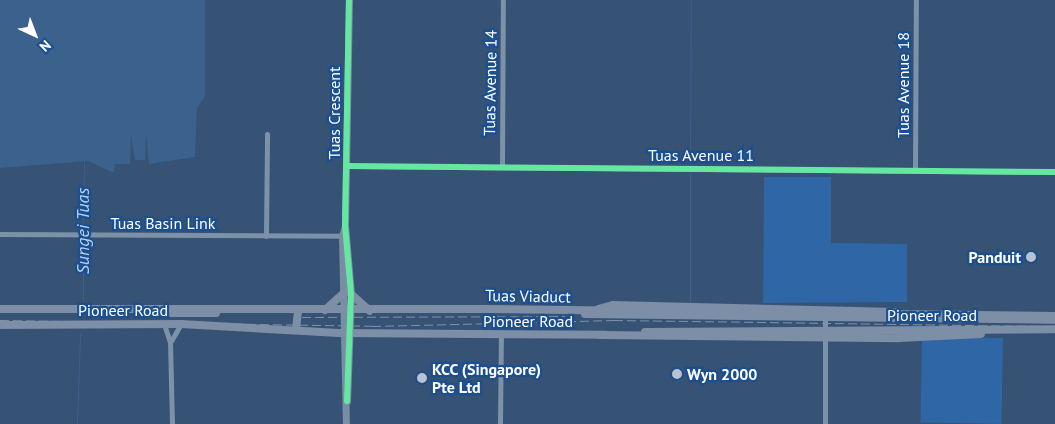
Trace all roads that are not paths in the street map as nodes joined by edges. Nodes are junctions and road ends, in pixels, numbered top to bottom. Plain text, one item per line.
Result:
1 (348, 0) edge
2 (503, 0) edge
3 (916, 0) edge
4 (267, 134) dead end
5 (347, 166) junction
6 (502, 167) junction
7 (914, 170) junction
8 (1055, 172) edge
9 (0, 234) edge
10 (266, 236) junction
11 (345, 236) junction
12 (348, 293) junction
13 (0, 310) edge
14 (594, 310) junction
15 (324, 311) junction
16 (348, 311) junction
17 (370, 311) junction
18 (298, 312) junction
19 (1055, 316) edge
20 (825, 318) junction
21 (935, 320) junction
22 (1055, 320) edge
23 (164, 324) junction
24 (181, 324) junction
25 (0, 325) edge
26 (825, 329) junction
27 (296, 330) junction
28 (1055, 330) edge
29 (347, 333) junction
30 (501, 335) junction
31 (600, 335) junction
32 (170, 342) junction
33 (172, 424) edge
34 (346, 424) edge
35 (500, 424) edge
36 (825, 424) edge

1 - 5 street, Tuas Crescent
2 - 6 street, Tuas Avenue 14
3 - 7 street, Tuas Avenue 18
4 - 10 street
5 - 6 street, Tuas Avenue 11
5 - 11 street, Tuas Crescent
6 - 7 street, Tuas Avenue 11
7 - 8 street, Tuas Avenue 11
9 - 10 street, Tuas Basin Link
10 - 11 street, Tuas Basin Link
11 - 12 street, Tuas Crescent
12 - 15 main road
12 - 16 street, Tuas Crescent
12 - 17 main road
13 - 14 main road, Tuas Viaduct, bridge
13 - 18 main road, Pioneer Road
14 - 19 main road, Tuas Viaduct, bridge
14 - 21 main road, bridge
15 - 16 main road, Pioneer Road
15 - 18 main road, Pioneer Road
16 - 17 main road, Pioneer Road
16 - 29 street, Tuas Crescent
17 - 20 main road, Pioneer Road
18 - 27 main road
20 - 21 main road, Pioneer Road
20 - 26 street
21 - 22 main road, Pioneer Road
23 - 24 main road, Pioneer Road
23 - 25 main road, Pioneer Road
23 - 32 street
24 - 27 main road, Pioneer Road
24 - 32 street
26 - 28 main road, Pioneer Road
26 - 31 main road, Pioneer Road
26 - 36 street
27 - 29 main road, Pioneer Road
28 - 31 main road, bridge
29 - 30 main road, Pioneer Road
29 - 34 street, Tuas Crescent
30 - 31 main road, Pioneer Road
30 - 35 street
32 - 33 street

